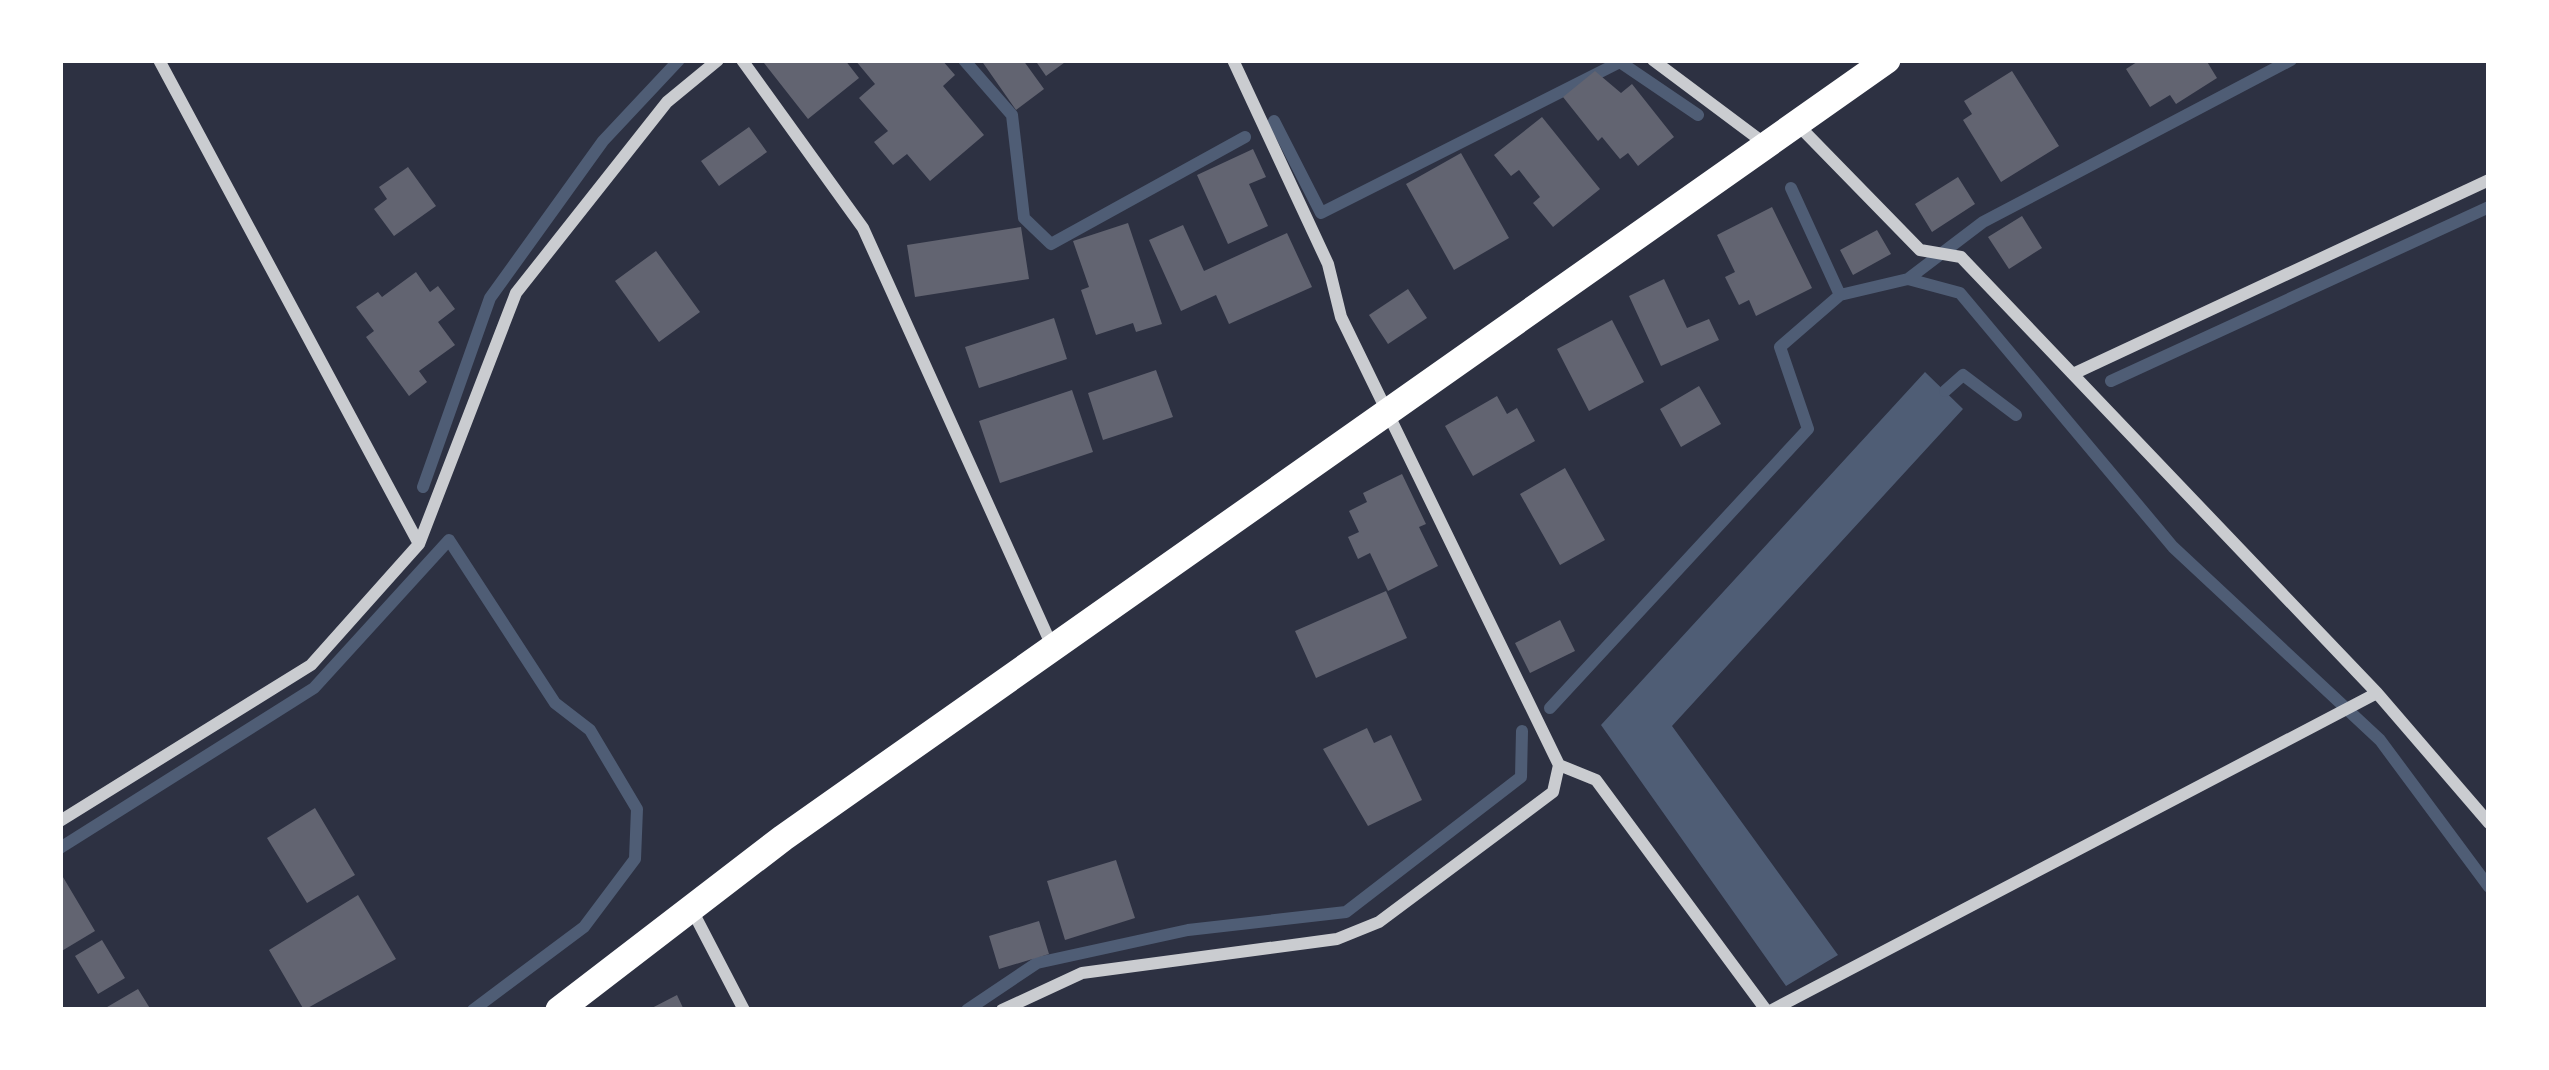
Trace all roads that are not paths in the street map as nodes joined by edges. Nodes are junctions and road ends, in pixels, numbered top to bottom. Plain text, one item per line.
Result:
1 (159, 60) edge
2 (718, 60) edge
3 (742, 60) edge
4 (1233, 60) edge
5 (1653, 60) edge
6 (1887, 60) edge
7 (1796, 123) junction
8 (1765, 144) junction
9 (2489, 180) edge
10 (2073, 374) junction
11 (1388, 407) junction
12 (419, 544) junction
13 (1053, 647) junction
14 (2377, 693) junction
15 (1559, 765) junction
16 (60, 821) edge
17 (2489, 823) edge
18 (692, 908) junction
19 (559, 1010) edge
20 (744, 1010) edge
21 (1002, 1010) edge
22 (1769, 1010) edge

1 - 12 street
2 - 12 street
3 - 13 street
4 - 11 street
5 - 8 street
6 - 7 main road
7 - 8 main road
7 - 10 street
8 - 11 main road
9 - 10 street
10 - 14 street
11 - 13 main road
11 - 15 street
12 - 16 street
13 - 18 main road
14 - 17 street
14 - 22 street
15 - 21 street
15 - 22 street
18 - 19 main road
18 - 20 street

